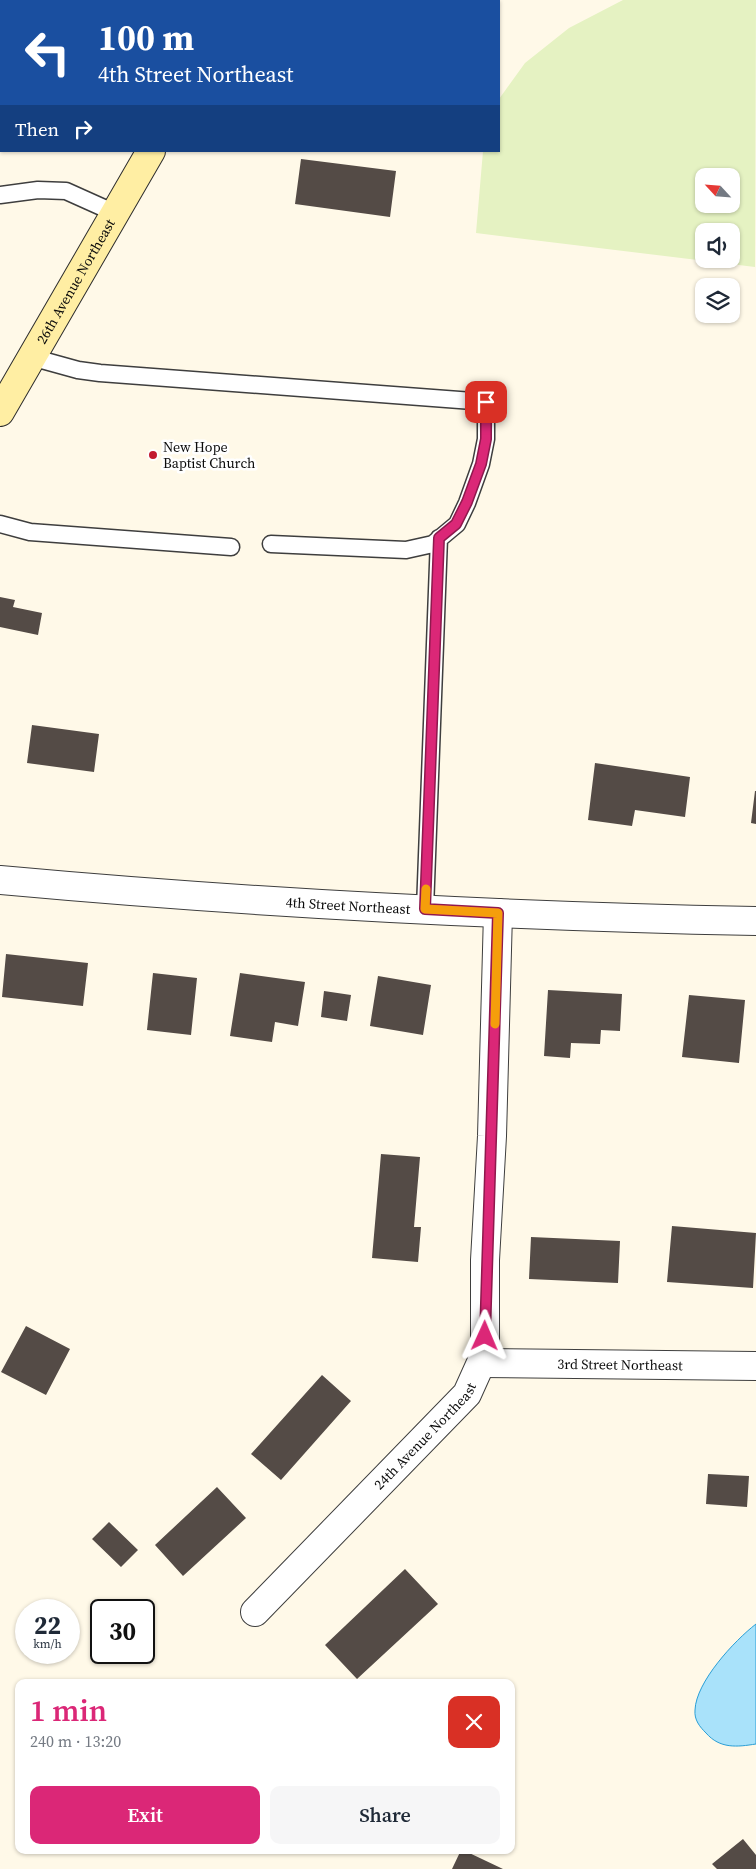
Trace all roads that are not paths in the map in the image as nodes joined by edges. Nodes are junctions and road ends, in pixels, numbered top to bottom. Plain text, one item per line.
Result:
1 (150, 152) edge
2 (0, 195) edge
3 (115, 213) junction
4 (31, 358) junction
5 (0, 412) edge
6 (0, 524) edge
7 (439, 538) junction
8 (271, 544) dead end
9 (231, 547) dead end
10 (0, 880) edge
11 (425, 909) junction
12 (498, 913) junction
13 (756, 921) edge
14 (482, 1363) junction
15 (756, 1366) edge
16 (255, 1612) dead end

1 - 3 street, 26th Avenue Northeast
2 - 3 lane
3 - 4 street, 26th Avenue Northeast
4 - 5 street, 26th Avenue Northeast
4 - 7 lane
6 - 9 lane
7 - 8 lane
7 - 11 lane
10 - 11 street, 4th Street Northeast
11 - 12 street, 4th Street Northeast
12 - 13 street, 4th Street Northeast
12 - 14 street, 24th Avenue Northeast
14 - 15 street, 3rd Street Northeast
14 - 16 street, 24th Avenue Northeast

